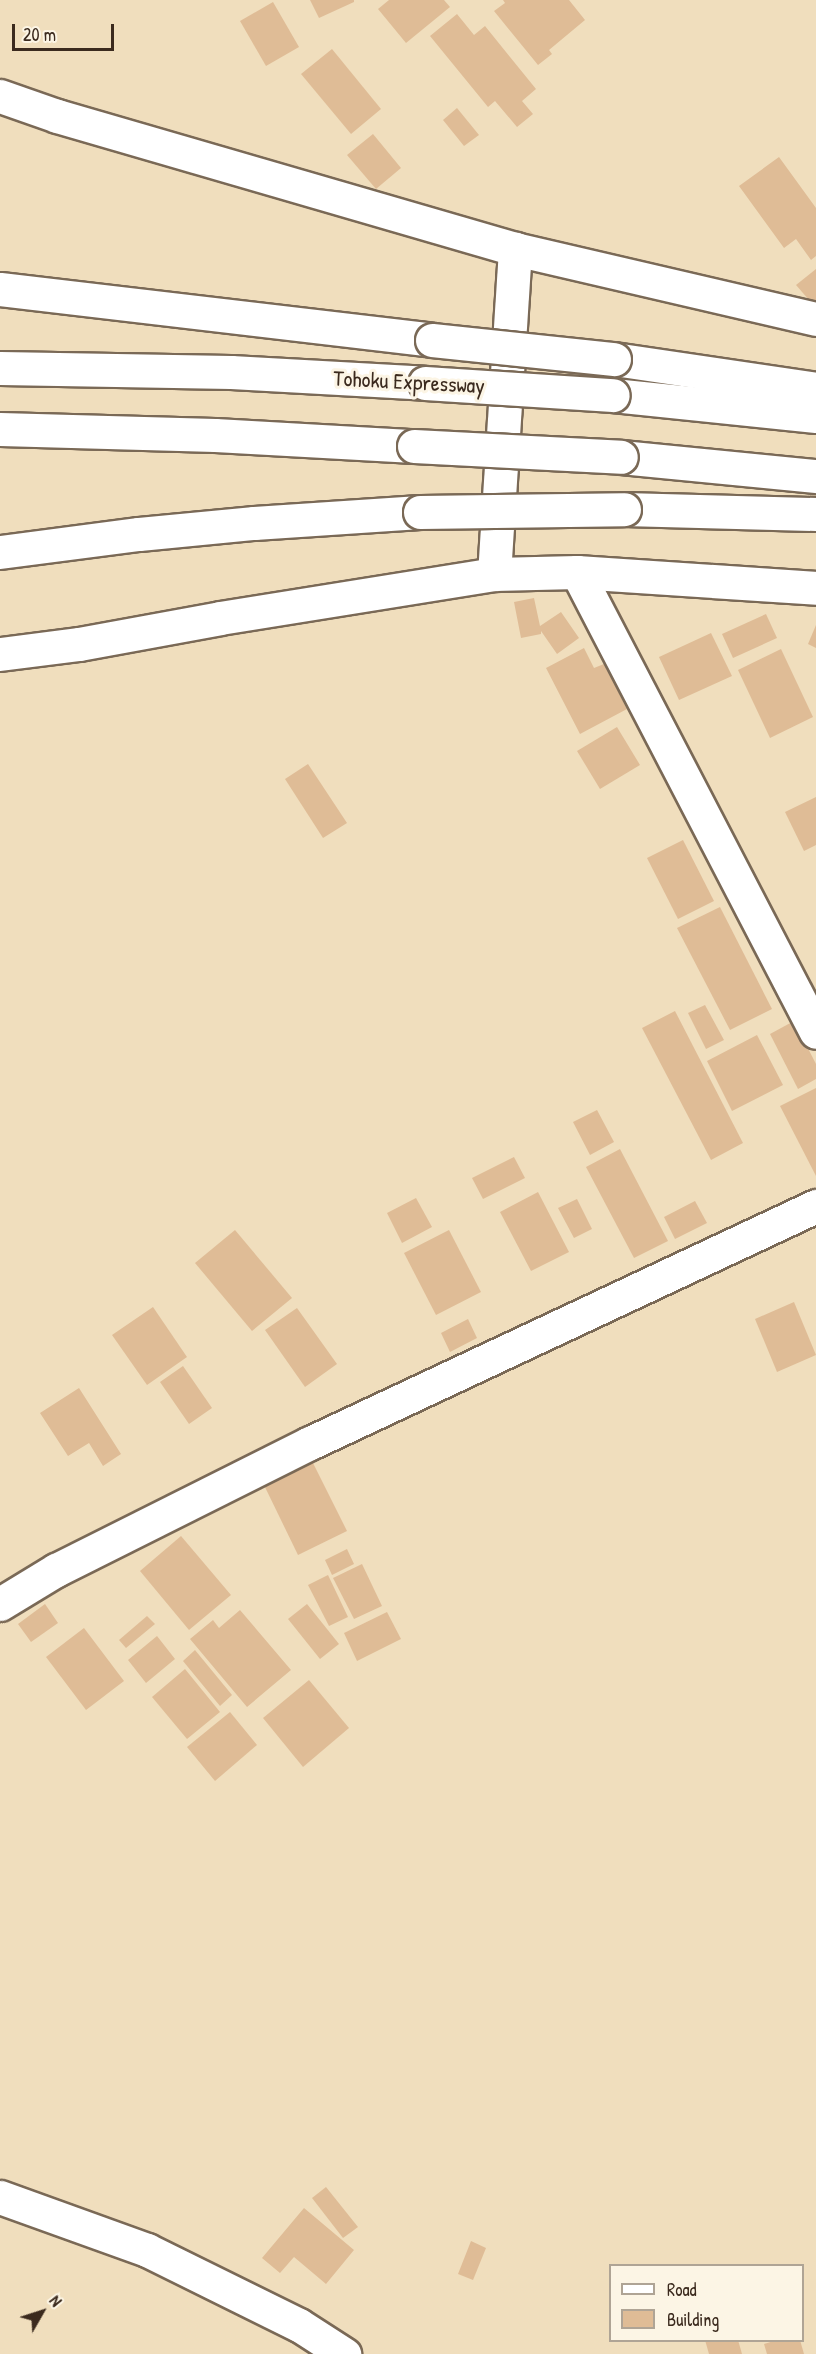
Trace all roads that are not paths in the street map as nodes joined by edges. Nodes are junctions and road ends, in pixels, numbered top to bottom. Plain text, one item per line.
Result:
1 (0, 96) edge
2 (515, 249) junction
3 (0, 289) edge
4 (816, 319) edge
5 (0, 368) edge
6 (816, 389) edge
7 (816, 416) edge
8 (0, 429) edge
9 (816, 476) edge
10 (816, 514) edge
11 (0, 552) edge
12 (578, 572) junction
13 (494, 574) junction
14 (816, 588) edge
15 (0, 654) edge
16 (816, 1032) edge
17 (816, 1206) edge
18 (0, 1604) edge
19 (0, 2197) edge
20 (344, 2354) edge

1 - 2 main road
2 - 4 main road
2 - 13 main road
3 - 6 main road, bridge
5 - 7 main road, Tohoku Expressway, bridge
8 - 9 main road, bridge
10 - 11 main road, bridge
12 - 13 main road
12 - 14 main road
12 - 16 main road
13 - 15 main road
17 - 18 main road
19 - 20 main road

